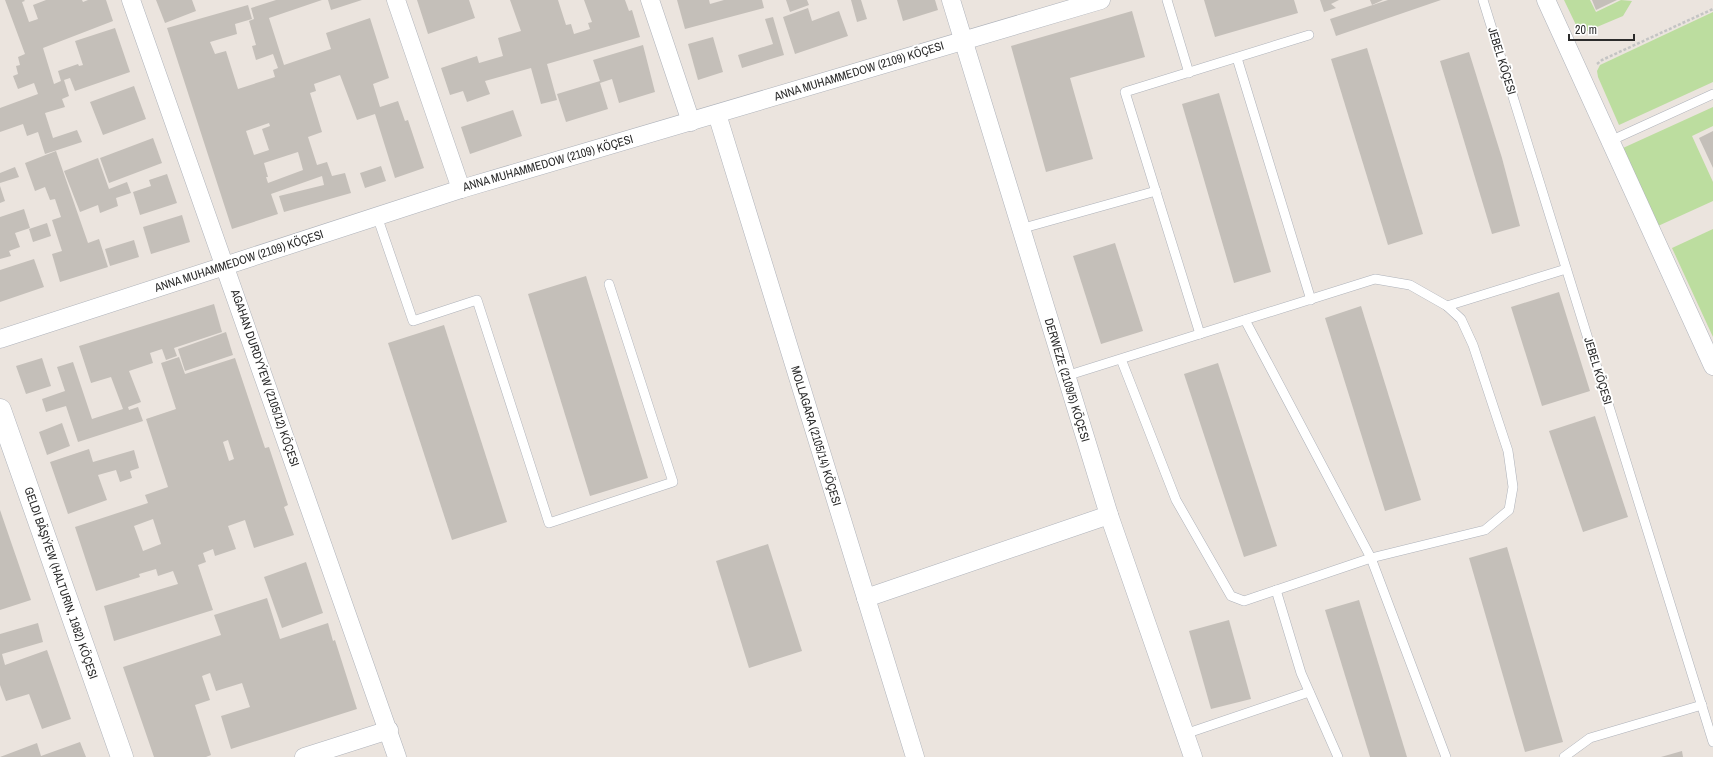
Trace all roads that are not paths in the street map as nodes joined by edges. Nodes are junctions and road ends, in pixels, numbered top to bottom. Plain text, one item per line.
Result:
1 (130, 0) edge
2 (396, 0) edge
3 (650, 0) edge
4 (950, 0) edge
5 (1100, 0) edge
6 (1167, 0) edge
7 (1483, 0) edge
8 (1546, 0) edge
9 (1309, 35) dead end
10 (962, 40) junction
11 (1237, 58) junction
12 (1189, 72) junction
13 (1713, 94) edge
14 (717, 114) junction
15 (691, 122) junction
16 (1610, 141) junction
17 (462, 189) junction
18 (1156, 191) junction
19 (377, 216) junction
20 (1020, 229) junction
21 (226, 266) junction
22 (1566, 269) junction
23 (609, 284) dead end
24 (1311, 300) junction
25 (1446, 306) junction
26 (1245, 320) junction
27 (1200, 334) junction
28 (0, 339) edge
29 (1121, 359) junction
30 (1713, 366) edge
31 (1066, 376) junction
32 (0, 410) edge
33 (1109, 515) junction
34 (1371, 558) junction
35 (1276, 590) junction
36 (866, 598) junction
37 (1309, 692) junction
38 (1702, 705) junction
39 (389, 730) junction
40 (1185, 734) junction
41 (1713, 742) edge
42 (122, 757) edge
43 (304, 757) edge
44 (397, 757) edge
45 (915, 757) edge
46 (1193, 757) edge
47 (1338, 757) edge
48 (1446, 757) edge
49 (1564, 757) edge

1 - 21 street, AGAHAN DURDYÝEW (2105/12) KÖÇESI
2 - 17 street
3 - 15 street
4 - 10 street, DERWEZE (2109/5) KÖÇESI
5 - 10 street, ANNA MUHAMMEDOW (2109) KÖÇESI
6 - 12 lane
7 - 22 lane, JEBEL KÖÇESI
8 - 16 street
9 - 11 lane
10 - 14 street, ANNA MUHAMMEDOW (2109) KÖÇESI
10 - 20 street, DERWEZE (2109/5) KÖÇESI
11 - 12 lane
11 - 24 lane
12 - 18 lane
13 - 16 lane
14 - 15 street, ANNA MUHAMMEDOW (2109) KÖÇESI
14 - 36 street, MOLLAGARA (2105/14) KÖÇESI
15 - 17 street, ANNA MUHAMMEDOW (2109) KÖÇESI
16 - 30 street
17 - 19 street, ANNA MUHAMMEDOW (2109) KÖÇESI
18 - 20 lane
18 - 27 lane
19 - 21 street, ANNA MUHAMMEDOW (2109) KÖÇESI
19 - 23 lane
20 - 31 street, DERWEZE (2109/5) KÖÇESI
21 - 28 street, ANNA MUHAMMEDOW (2109) KÖÇESI
21 - 39 street, AGAHAN DURDYÝEW (2105/12) KÖÇESI
22 - 25 lane
22 - 38 lane, JEBEL KÖÇESI
24 - 25 lane
24 - 26 lane
25 - 34 lane
26 - 27 lane
26 - 34 lane
27 - 29 lane
29 - 31 lane
29 - 35 lane
31 - 33 street, DERWEZE (2109/5) KÖÇESI
32 - 42 street, GELDI BÄŞIÝEW (HALTURIN, 1982) KÖÇESI
33 - 36 street
33 - 40 street, DERWEZE (2109/5) KÖÇESI
34 - 35 lane
34 - 48 lane
35 - 37 lane
36 - 45 street, MOLLAGARA (2105/14) KÖÇESI
37 - 40 lane
37 - 47 lane
38 - 41 lane, JEBEL KÖÇESI
38 - 49 lane
39 - 43 street
39 - 44 street, AGAHAN DURDYÝEW (2105/12) KÖÇESI
40 - 46 street, DERWEZE (2109/5) KÖÇESI

